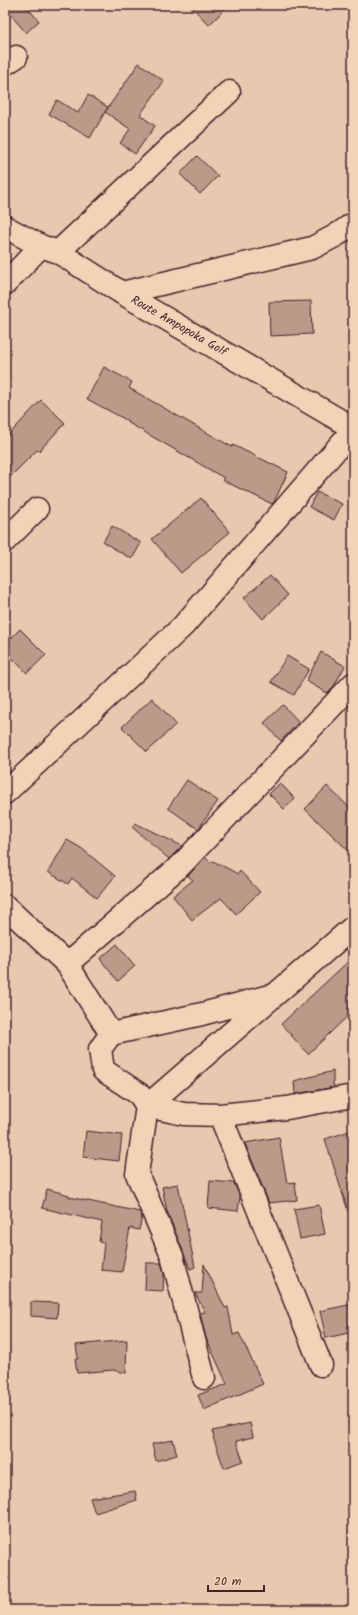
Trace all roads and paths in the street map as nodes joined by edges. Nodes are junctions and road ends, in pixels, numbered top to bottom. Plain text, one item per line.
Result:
1 (229, 92) dead end
2 (353, 224) edge
3 (5, 227) edge
4 (49, 249) junction
5 (5, 284) edge
6 (122, 292) junction
7 (353, 429) edge
8 (37, 509) dead end
9 (5, 541) edge
10 (353, 684) edge
11 (5, 793) edge
12 (5, 906) edge
13 (353, 927) edge
14 (67, 964) junction
15 (274, 995) junction
16 (112, 1034) junction
17 (353, 1096) edge
18 (147, 1106) junction
19 (220, 1115) junction
20 (321, 1365) dead end
21 (204, 1378) dead end

1 - 4 street
2 - 6 street
3 - 4 street, Route Ampopoka Golf
4 - 5 street
4 - 6 street, Route Ampopoka Golf
6 - 7 street, Route Ampopoka Golf
7 - 11 street
8 - 9 street
10 - 14 street
12 - 14 street
13 - 15 street
14 - 16 street
15 - 16 street
15 - 18 street
16 - 18 street
17 - 19 street
18 - 19 street
18 - 21 street
19 - 20 street

